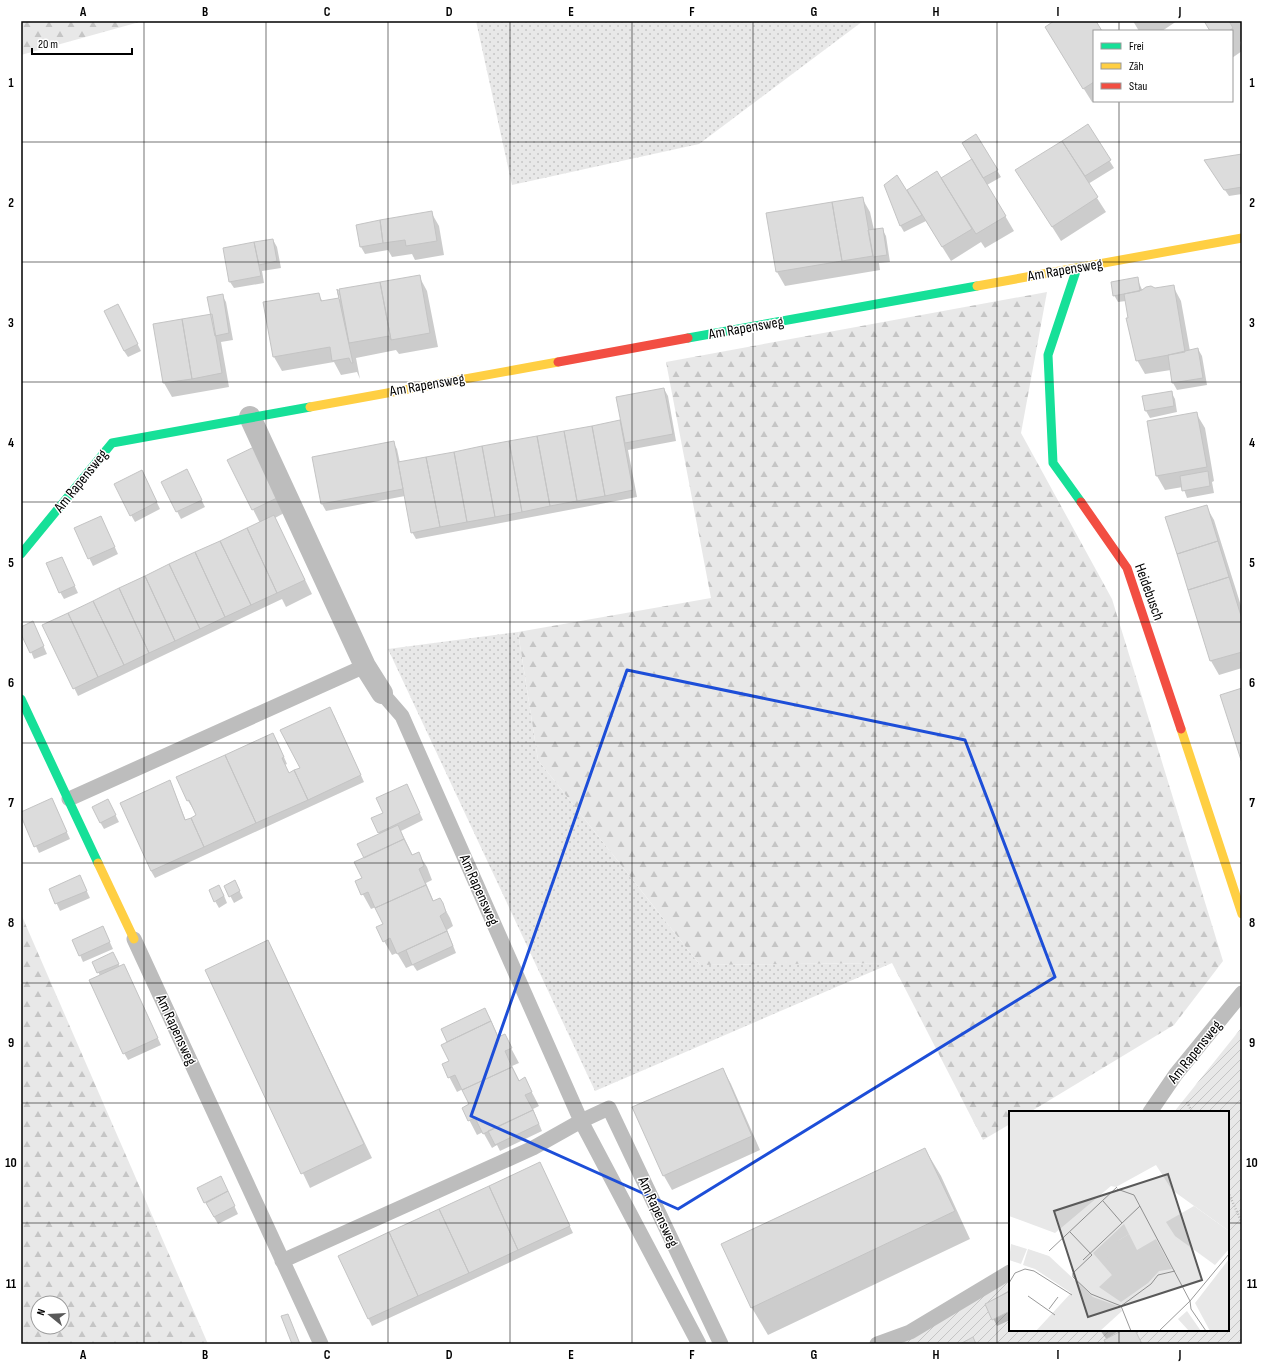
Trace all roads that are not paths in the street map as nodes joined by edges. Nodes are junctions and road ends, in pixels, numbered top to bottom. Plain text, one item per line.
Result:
1 (1242, 238) edge
2 (1077, 268) junction
3 (250, 417) junction
4 (21, 554) edge
5 (365, 666) junction
6 (382, 693) joint
7 (21, 699) edge
8 (69, 799) junction
9 (1242, 914) edge
10 (134, 940) joint
11 (1242, 993) edge
12 (1151, 1111) edge
13 (581, 1121) junction
14 (282, 1261) junction
15 (1009, 1273) edge
16 (321, 1344) edge
17 (699, 1344) edge
18 (721, 1344) edge
19 (877, 1344) edge

1 - 2 street, Am Rapensweg
2 - 3 street, Am Rapensweg
2 - 9 street, Heidebusch
3 - 4 street, Am Rapensweg
3 - 5 street, Am Rapensweg
5 - 6 street, Am Rapensweg
5 - 8 lane
6 - 13 lane, Am Rapensweg
7 - 8 street, Am Rapensweg
8 - 10 street, Am Rapensweg
10 - 14 lane, Am Rapensweg
11 - 12 lane, Am Rapensweg
13 - 14 lane, Am Rapensweg
13 - 17 lane, Am Rapensweg
13 - 18 lane, Am Rapensweg
14 - 16 lane, Am Rapensweg
15 - 19 lane

